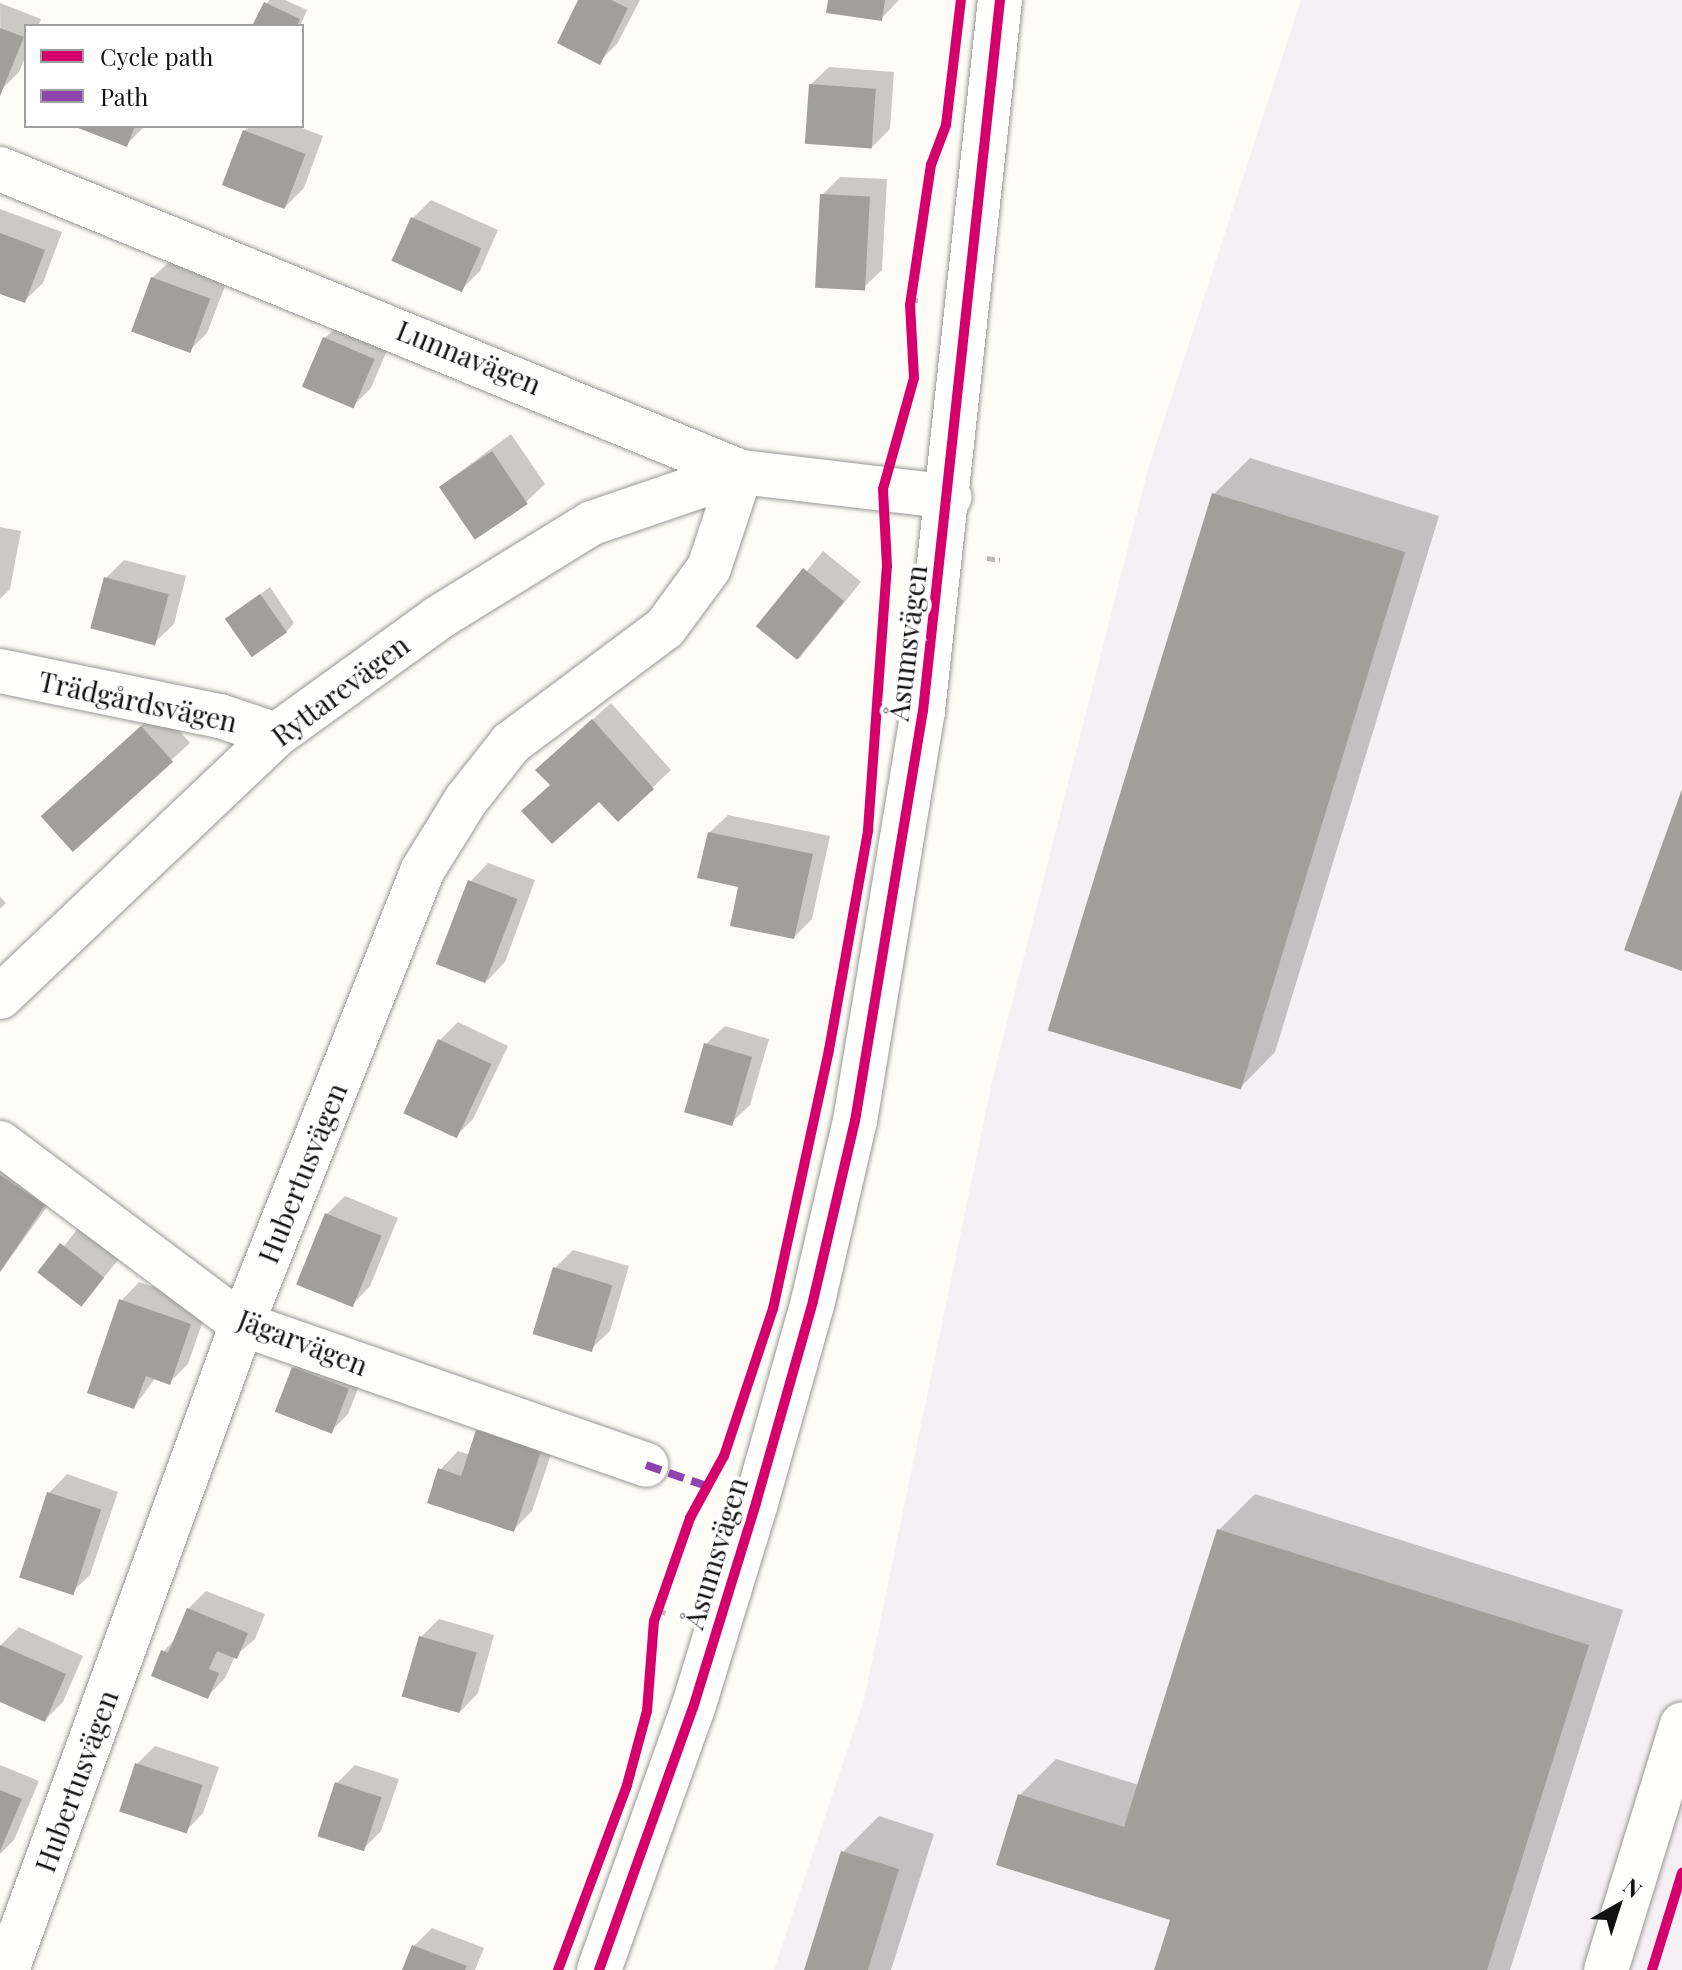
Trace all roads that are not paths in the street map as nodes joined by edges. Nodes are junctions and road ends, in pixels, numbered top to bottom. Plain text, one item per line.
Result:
1 (1000, 0) edge
2 (0, 169) edge
3 (741, 472) junction
4 (950, 497) junction
5 (0, 671) edge
6 (276, 735) junction
7 (0, 997) edge
8 (0, 1143) edge
9 (242, 1324) junction
10 (646, 1465) dead end
11 (1682, 1724) edge
12 (1674, 1777) edge
13 (7, 1970) edge
14 (599, 1970) edge
15 (1606, 1970) edge

1 - 4 street, Åsumsvägen
2 - 3 street, Lunnavägen
3 - 4 street, Lunnavägen
3 - 6 street, Ryttarevägen
3 - 9 street, Hubertusvägen
4 - 14 street, Åsumsvägen
5 - 6 street, Trädgårdsvägen
6 - 7 street, Ryttarevägen
8 - 9 street, Jägarvägen
9 - 10 street, Jägarvägen
9 - 13 street, Hubertusvägen
11 - 12 street
12 - 15 street

